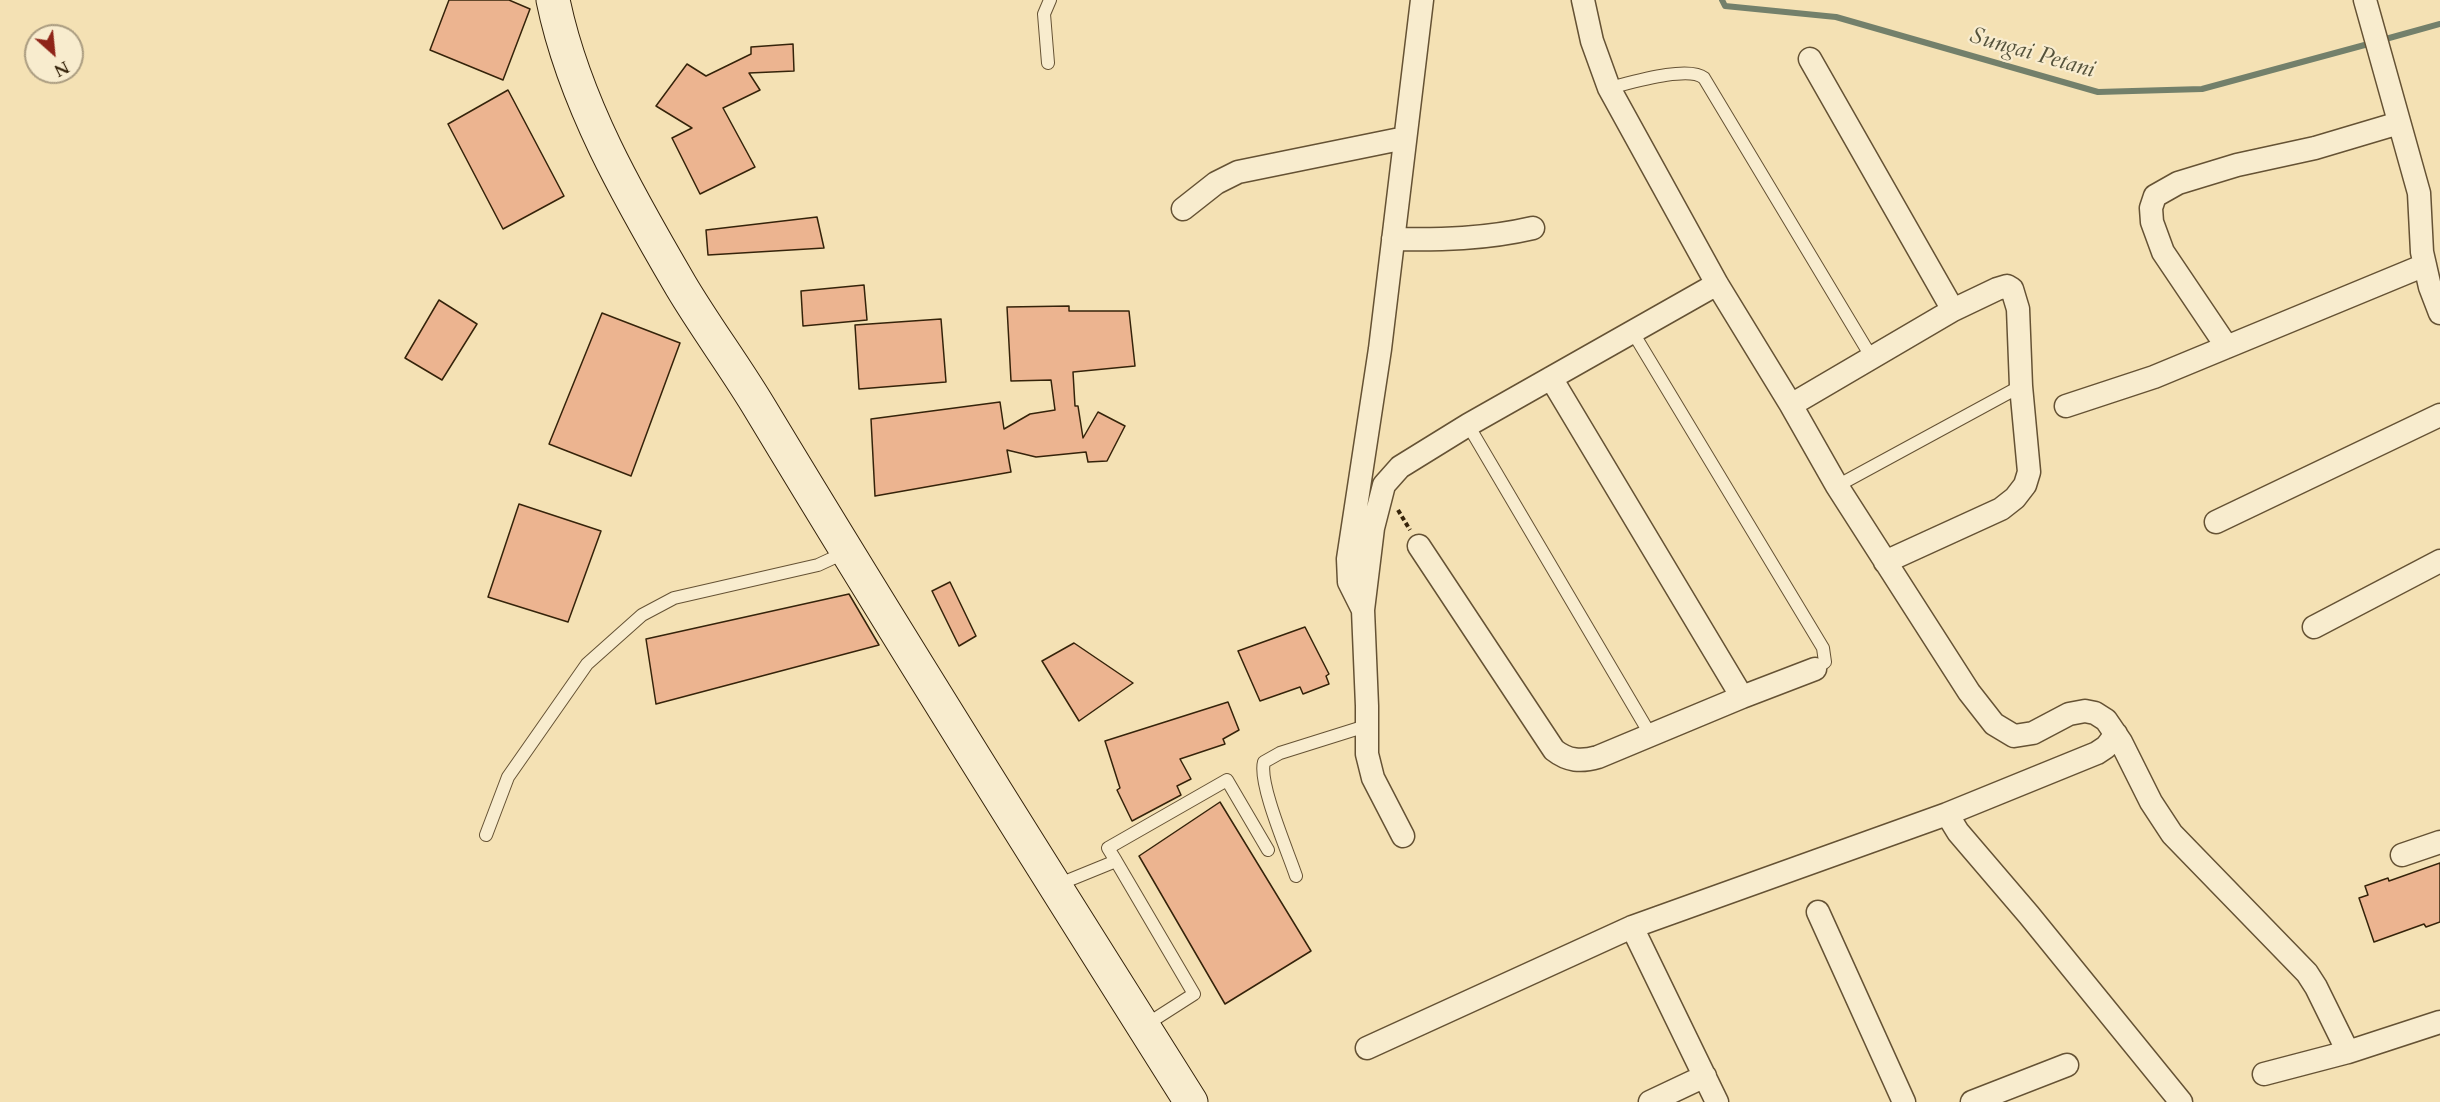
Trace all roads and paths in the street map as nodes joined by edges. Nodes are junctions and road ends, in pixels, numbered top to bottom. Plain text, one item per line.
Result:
1 (553, 0) edge
2 (1050, 0) edge
3 (1422, 0) edge
4 (1583, 0) edge
5 (2365, 0) edge
6 (1810, 59) dead end
7 (1048, 63) dead end
8 (1609, 88) junction
9 (2399, 123) junction
10 (1405, 138) junction
11 (1183, 209) dead end
12 (2430, 223) edge
13 (1533, 228) dead end
14 (1392, 239) junction
15 (2425, 265) junction
16 (1717, 284) junction
17 (1953, 310) junction
18 (2440, 313) edge
19 (1632, 331) junction
20 (2227, 347) junction
21 (1872, 358) junction
22 (1551, 378) junction
23 (2021, 386) junction
24 (1791, 405) junction
25 (2066, 406) dead end
26 (2440, 415) edge
27 (1468, 425) junction
28 (1384, 485) junction
29 (1837, 486) junction
30 (2216, 522) dead end
31 (1419, 546) joint
32 (848, 552) junction
33 (2440, 561) edge
34 (1885, 562) junction
35 (1363, 609) junction
36 (2314, 627) dead end
37 (1815, 669) joint
38 (1742, 697) junction
39 (1366, 726) junction
40 (1650, 734) junction
41 (2116, 734) junction
42 (1947, 814) junction
43 (486, 835) dead end
44 (1403, 836) dead end
45 (2440, 842) edge
46 (1268, 850) dead end
47 (2402, 855) dead end
48 (1116, 861) junction
49 (1296, 876) dead end
50 (1056, 885) junction
51 (1818, 912) dead end
52 (1632, 927) junction
53 (2440, 1022) edge
54 (1143, 1026) junction
55 (1367, 1047) dead end
56 (2348, 1052) junction
57 (2067, 1065) dead end
58 (2264, 1074) dead end
59 (1705, 1076) junction
60 (1191, 1102) edge
61 (1650, 1102) edge
62 (1717, 1102) edge
63 (1904, 1102) edge
64 (1972, 1102) edge
65 (2181, 1102) edge

1 - 32 main road
2 - 7 lane
3 - 10 street
4 - 8 street
5 - 9 street
6 - 17 street
8 - 16 street
8 - 21 lane
9 - 12 street
9 - 20 street
10 - 11 street
10 - 14 street
12 - 15 street
13 - 14 street
14 - 35 street
15 - 18 street
15 - 20 street
16 - 19 street
16 - 24 street
17 - 21 street
17 - 23 street
19 - 22 street
19 - 37 lane
20 - 25 street
21 - 24 street
22 - 27 street
22 - 38 street
23 - 29 lane
23 - 34 street
24 - 29 street
26 - 30 street
27 - 28 street
27 - 40 lane
28 - 31 path
28 - 35 street
29 - 34 street
31 - 40 street
32 - 43 lane
32 - 50 main road
33 - 36 street
34 - 41 street
35 - 39 street
37 - 38 street
38 - 40 street
39 - 44 street
39 - 49 lane
41 - 42 street
41 - 56 street
42 - 52 street
42 - 65 street
45 - 47 street
46 - 48 lane
48 - 50 lane
48 - 54 lane
50 - 54 main road
51 - 63 street
52 - 55 street
52 - 59 street
53 - 56 street
54 - 60 main road
56 - 58 street
57 - 64 street
59 - 61 street
59 - 62 street

